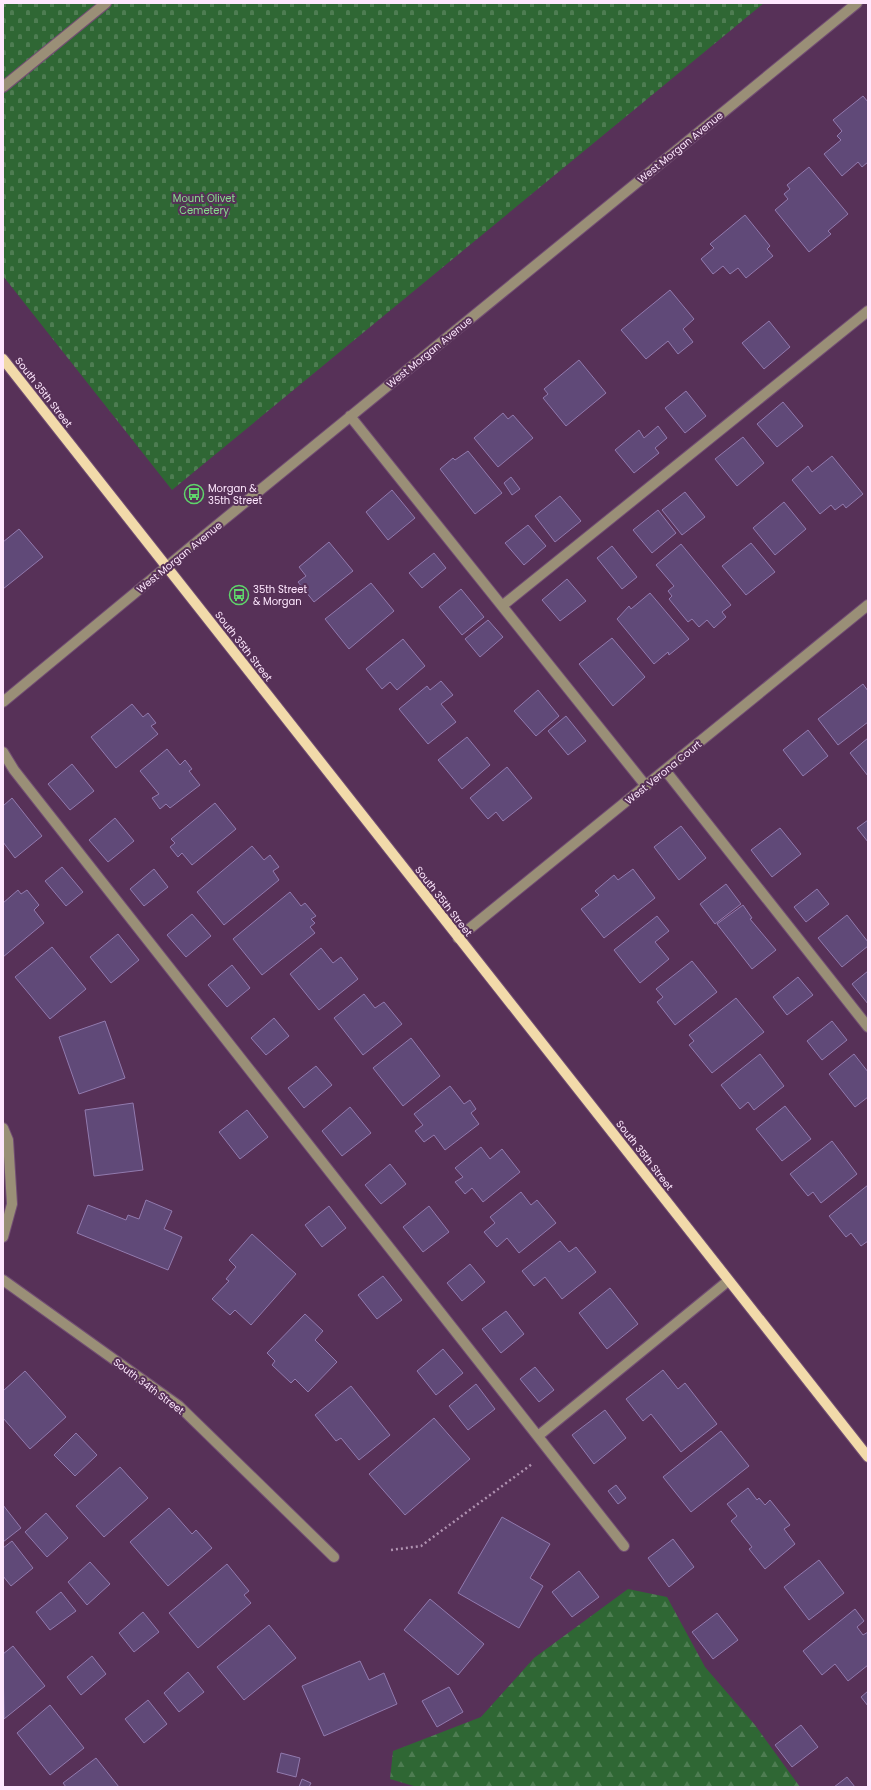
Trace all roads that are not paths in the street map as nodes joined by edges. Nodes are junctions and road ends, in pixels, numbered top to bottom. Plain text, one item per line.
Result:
1 (106, 3) edge
2 (857, 3) edge
3 (3, 86) edge
4 (868, 311) edge
5 (3, 359) edge
6 (350, 416) junction
7 (166, 567) junction
8 (868, 605) edge
9 (502, 606) junction
10 (3, 702) edge
11 (3, 752) edge
12 (665, 770) junction
13 (646, 786) junction
14 (458, 938) junction
15 (868, 1027) edge
16 (3, 1128) edge
17 (3, 1237) edge
18 (3, 1280) edge
19 (728, 1281) junction
20 (538, 1436) junction
21 (868, 1456) edge
22 (624, 1546) dead end
23 (334, 1557) dead end

1 - 3 street
2 - 6 street, West Morgan Avenue
4 - 9 street
5 - 7 main road, South 35th Street
6 - 7 street, West Morgan Avenue
6 - 9 street
7 - 10 street, West Morgan Avenue
7 - 14 main road, South 35th Street
8 - 12 street, West Verona Court
9 - 13 street
11 - 20 street
12 - 13 street, West Verona Court
12 - 15 street
13 - 14 street, West Verona Court
14 - 19 main road, South 35th Street
16 - 17 street
18 - 23 street, South 34th Street
19 - 20 street
19 - 21 main road, South 35th Street
20 - 22 street

